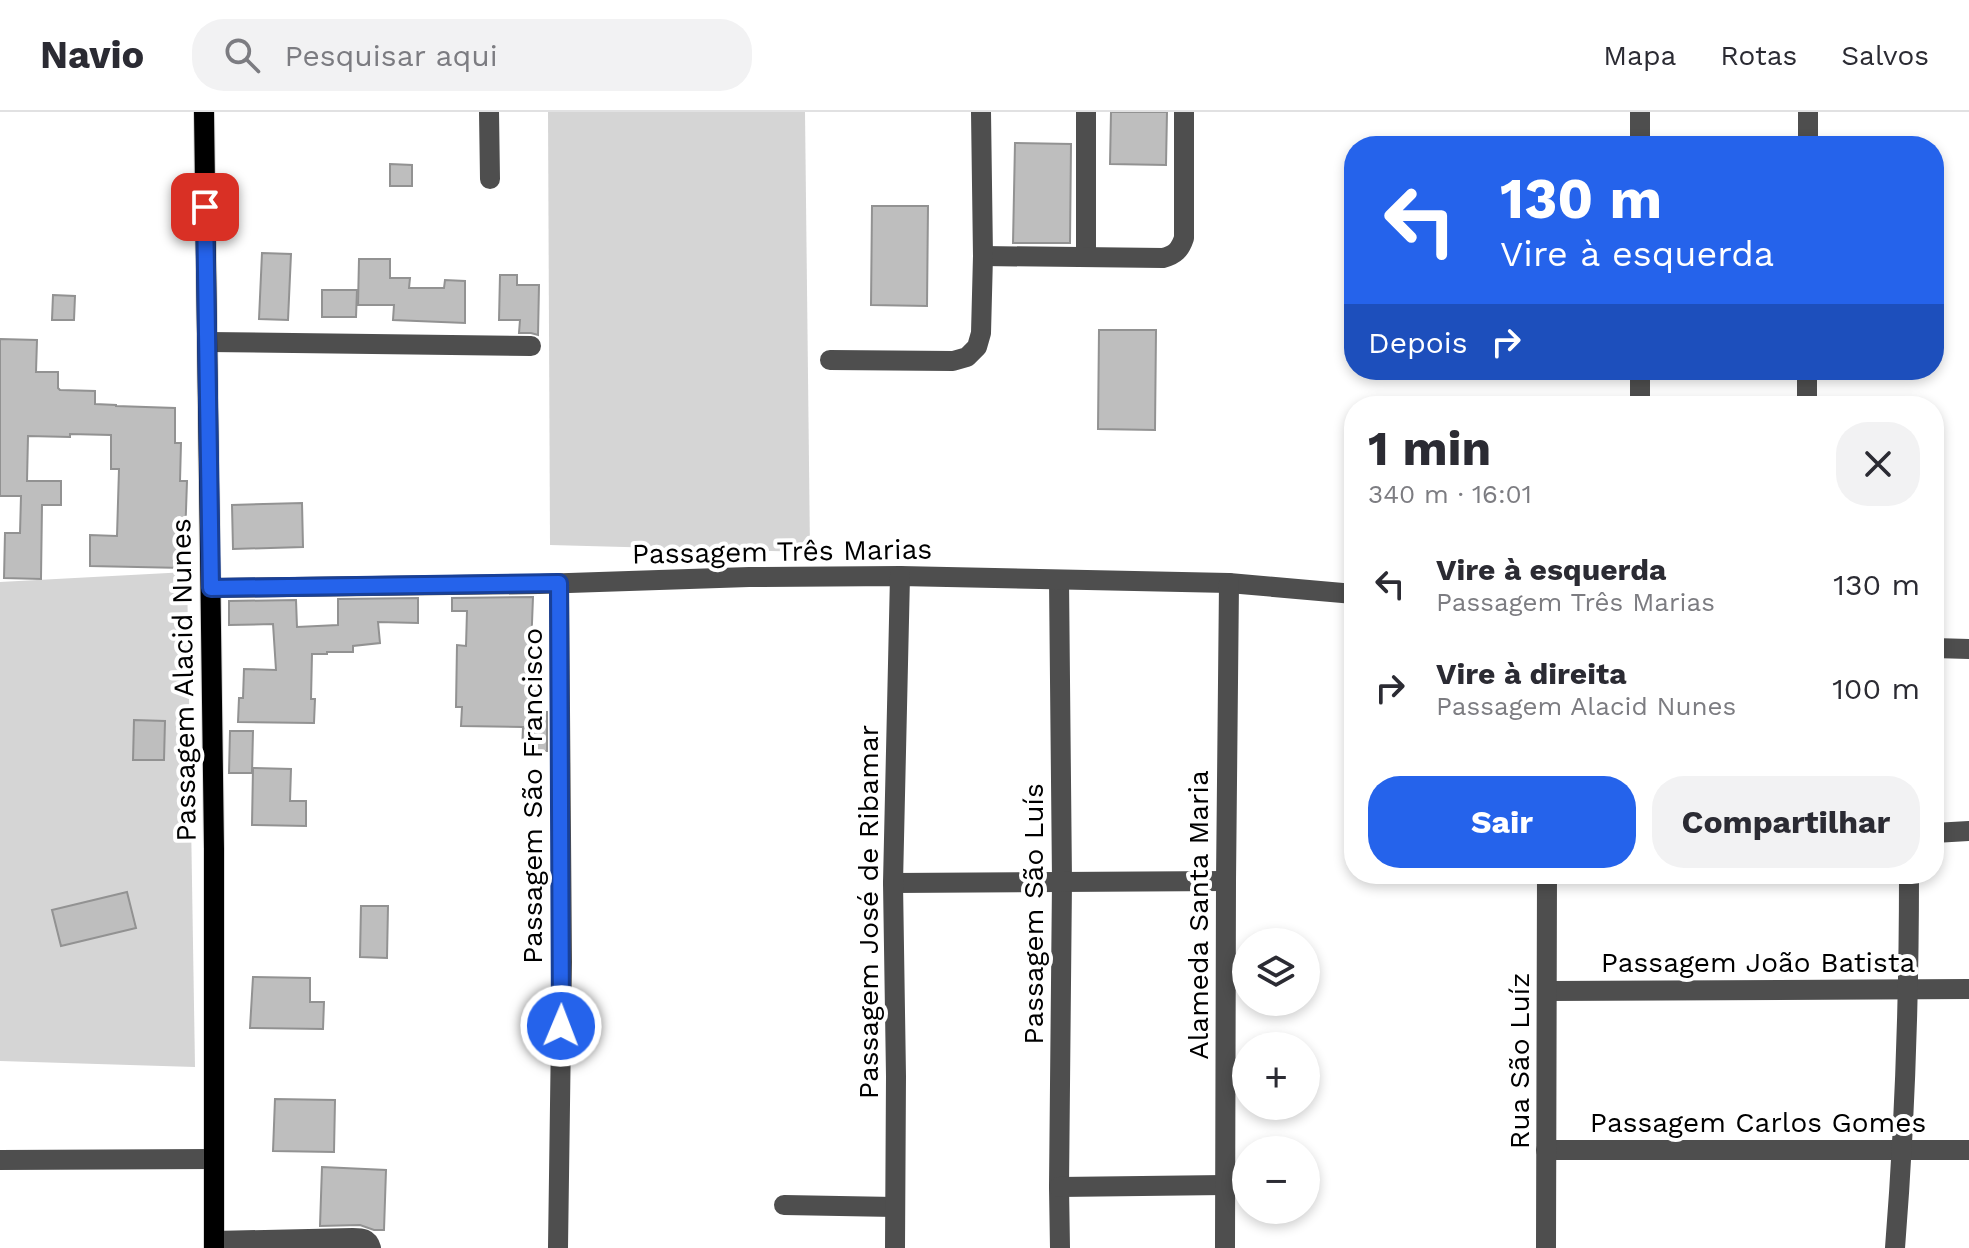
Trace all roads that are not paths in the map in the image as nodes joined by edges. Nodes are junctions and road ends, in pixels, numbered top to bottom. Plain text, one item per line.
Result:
1 (204, 112) edge
2 (489, 112) edge
3 (981, 112) edge
4 (1086, 112) edge
5 (1184, 112) edge
6 (1640, 112) edge
7 (1808, 112) edge
8 (1640, 136) edge
9 (1808, 136) edge
10 (490, 179) dead end
11 (983, 256) junction
12 (1086, 257) junction
13 (208, 342) junction
14 (531, 346) dead end
15 (830, 360) dead end
16 (900, 576) junction
17 (1059, 580) junction
18 (559, 583) junction
19 (1229, 583) junction
20 (211, 588) junction
21 (1344, 593) edge
22 (1944, 648) edge
23 (1969, 649) edge
24 (1969, 831) edge
25 (1944, 832) edge
26 (1062, 881) junction
27 (1226, 881) junction
28 (893, 883) junction
29 (1547, 884) edge
30 (1909, 884) edge
31 (1969, 989) edge
32 (1909, 990) junction
33 (1547, 991) junction
34 (1546, 1150) junction
35 (1903, 1150) junction
36 (1969, 1150) edge
37 (214, 1159) junction
38 (0, 1160) edge
39 (1225, 1185) junction
40 (1059, 1187) junction
41 (784, 1205) dead end
42 (895, 1207) junction
43 (214, 1244) edge
44 (371, 1248) edge
45 (558, 1248) edge
46 (895, 1248) edge
47 (1060, 1248) edge
48 (1225, 1248) edge
49 (1546, 1248) edge
50 (1895, 1248) edge

1 - 13 main road, Passagem Alacid Nunes
2 - 10 street
3 - 11 street
4 - 12 street
5 - 12 street
6 - 8 street
7 - 9 street
11 - 12 street
11 - 15 street
13 - 14 street
13 - 20 main road, Passagem Alacid Nunes
16 - 17 street, Passagem Três Marias
16 - 18 street, Passagem Três Marias
16 - 28 street, Passagem José de Ribamar
17 - 19 street, Passagem Três Marias
17 - 26 street, Passagem São Luís
18 - 20 street, Passagem Três Marias
18 - 45 street, Passagem São Francisco
19 - 21 street, Passagem Três Marias
19 - 27 street, Alameda Santa Maria
20 - 37 main road, Passagem Alacid Nunes
22 - 23 street
24 - 25 street
26 - 27 street
26 - 28 street
26 - 40 street, Passagem São Luís
27 - 39 street, Alameda Santa Maria
28 - 42 street, Passagem José de Ribamar
29 - 33 street, Rua São Luíz
30 - 32 street
31 - 32 street, Passagem João Batista
32 - 33 street, Passagem João Batista
32 - 35 street
33 - 34 street, Rua São Luíz
34 - 35 street, Passagem Carlos Gomes
34 - 49 street, Rua São Luíz
35 - 36 street, Passagem Carlos Gomes
35 - 50 street
37 - 38 street
37 - 43 main road, Passagem Alacid Nunes
39 - 40 street
39 - 48 street, Alameda Santa Maria
40 - 47 street, Passagem São Luís
41 - 42 street
42 - 46 street, Passagem José de Ribamar
43 - 44 street

